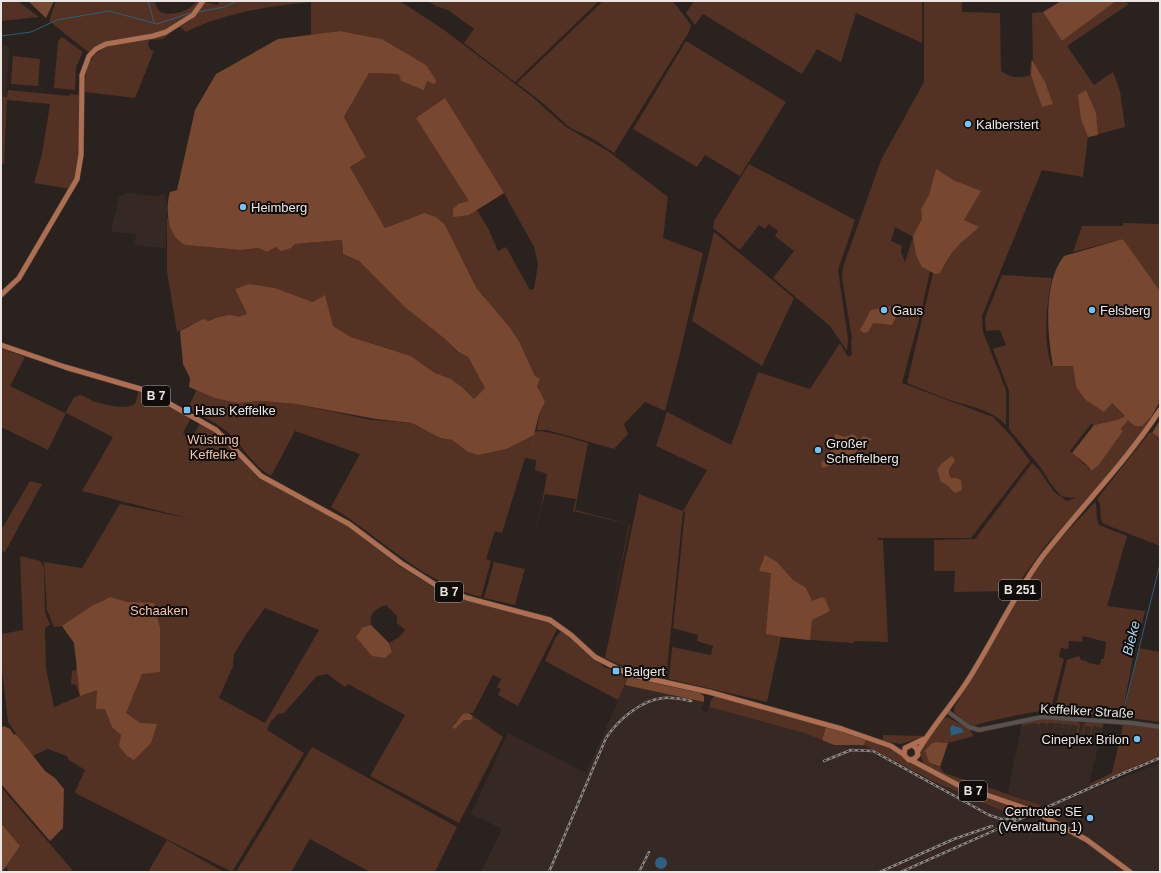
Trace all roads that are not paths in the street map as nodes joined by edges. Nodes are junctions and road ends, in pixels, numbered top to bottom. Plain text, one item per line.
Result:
1 (203, 1) edge
2 (1, 295) edge
3 (1, 345) edge
4 (1160, 410) edge
5 (947, 711) junction
6 (1160, 727) edge
7 (925, 738) junction
8 (913, 745) junction
9 (891, 746) junction
10 (906, 746) junction
11 (918, 753) junction
12 (903, 754) junction
13 (911, 760) junction
14 (923, 766) junction
15 (1130, 872) edge

1 - 2 main road
3 - 9 main road, B 7
4 - 5 main road, B 251
5 - 6 street, Keffelker Straße
5 - 7 main road, B 251
7 - 8 main road, B 251
7 - 11 main road, B 251
8 - 10 main road, B 7
8 - 11 main road
9 - 10 main road, B 7
9 - 12 main road, B 7
10 - 12 main road
11 - 13 main road
11 - 14 main road
12 - 13 main road, B 7
13 - 14 main road, B 7
14 - 15 main road, B 7, bridge

